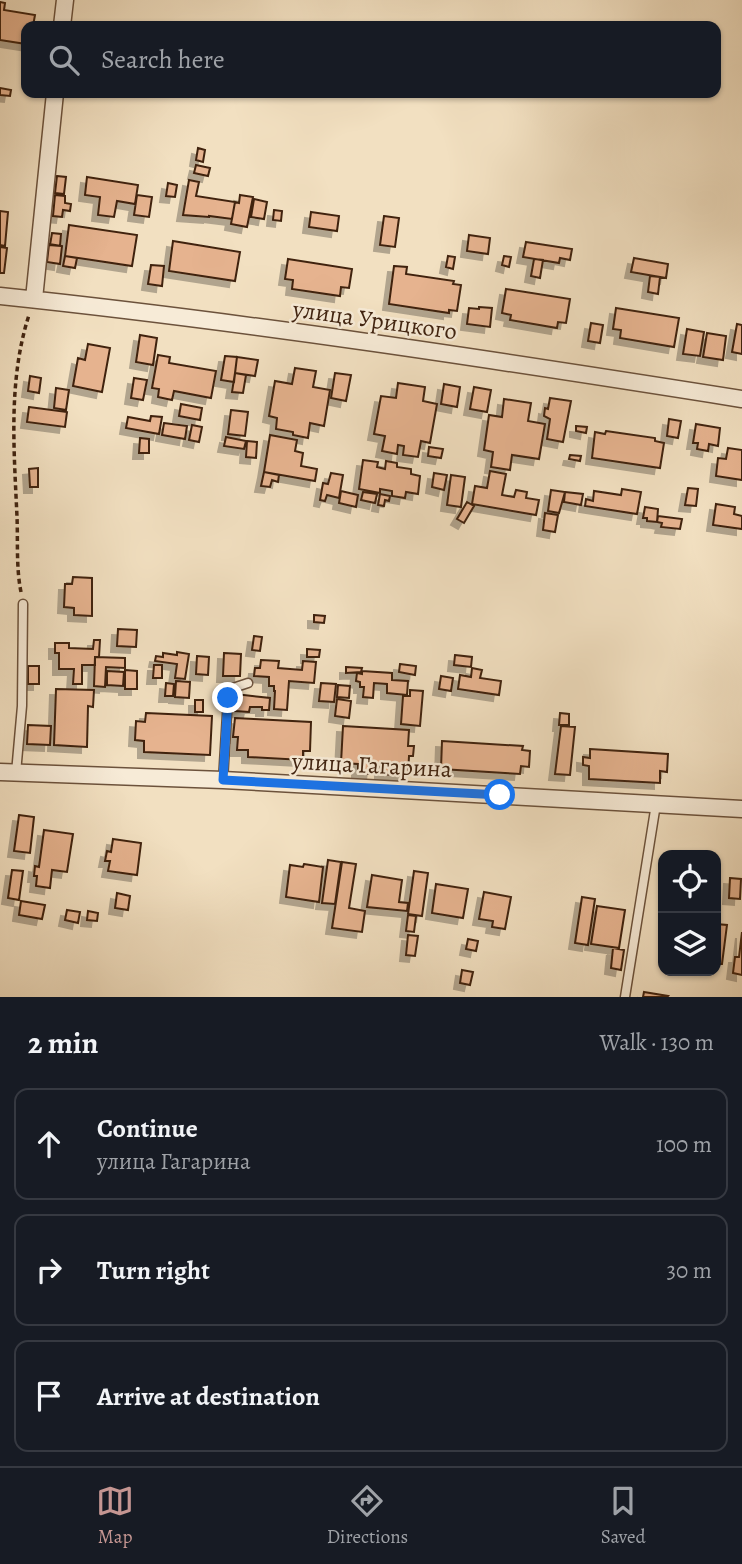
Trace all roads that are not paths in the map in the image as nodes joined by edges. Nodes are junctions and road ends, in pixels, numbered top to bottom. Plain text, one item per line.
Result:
1 (65, 0) edge
2 (63, 21) edge
3 (54, 98) edge
4 (0, 296) edge
5 (34, 299) junction
6 (742, 399) edge
7 (23, 604) road end
8 (248, 683) dead end
9 (8, 772) edge
10 (223, 780) junction
11 (656, 804) junction
12 (742, 809) edge
13 (625, 997) edge

1 - 2 street
3 - 5 street
4 - 5 street, улица Урицкого
5 - 6 street, улица Урицкого
7 - 9 lane
8 - 10 lane
9 - 10 street, улица Гагарина
10 - 11 street, улица Гагарина
11 - 12 street, улица Гагарина
11 - 13 lane

